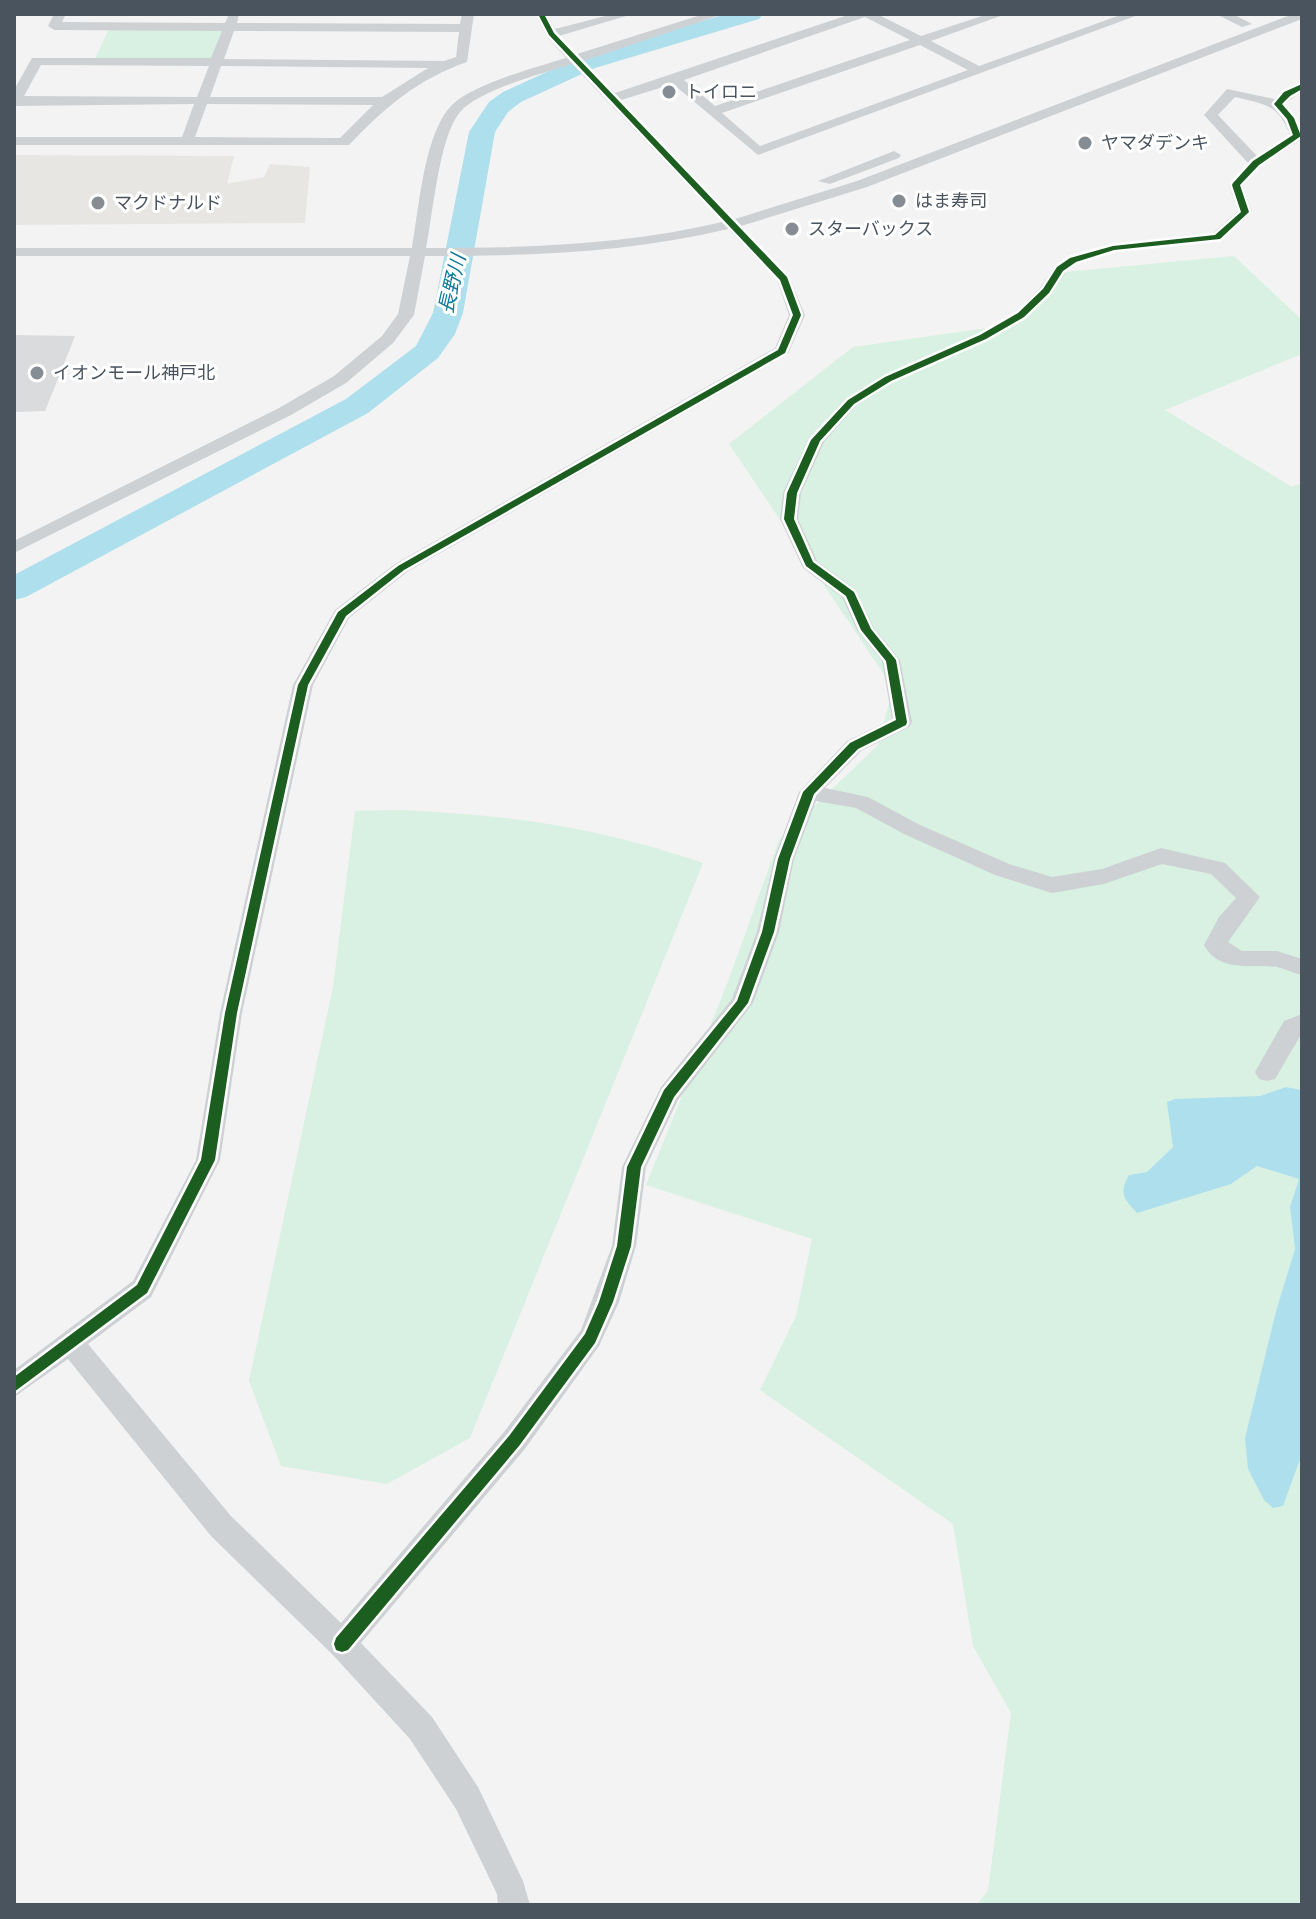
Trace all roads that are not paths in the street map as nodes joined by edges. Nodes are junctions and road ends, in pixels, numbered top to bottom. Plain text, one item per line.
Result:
1 (60, 14) edge
2 (468, 14) edge
3 (541, 14) edge
4 (627, 14) edge
5 (717, 14) edge
6 (865, 14) edge
7 (1000, 14) edge
8 (1135, 14) edge
9 (1222, 14) edge
10 (1274, 14) edge
11 (1302, 15) edge
12 (609, 17) edge
13 (232, 21) edge
14 (1246, 24) junction
15 (466, 28) junction
16 (553, 36) junction
17 (919, 42) junction
18 (216, 62) junction
19 (446, 64) junction
20 (979, 71) junction
21 (675, 79) junction
22 (1302, 86) edge
23 (613, 98) junction
24 (202, 100) junction
25 (14, 101) edge
26 (382, 101) junction
27 (1278, 104) junction
28 (714, 111) junction
29 (14, 141) edge
30 (187, 141) junction
31 (1256, 163) junction
32 (729, 218) junction
33 (14, 240) edge
34 (266, 248) junction
35 (14, 252) edge
36 (14, 548) edge
37 (809, 792) junction
38 (1302, 967) edge
39 (1302, 1023) edge
40 (1267, 1072) dead end
41 (71, 1343) junction
42 (14, 1385) edge
43 (342, 1644) junction
44 (514, 1905) edge

1 - 13 street
2 - 15 street
3 - 16 street
4 - 12 street
5 - 36 street
6 - 17 street
6 - 21 street
7 - 17 street
8 - 20 street
9 - 14 street
10 - 14 street
11 - 32 street
12 - 16 street
13 - 15 street
13 - 18 street
14 - 32 street
15 - 19 street
16 - 23 street
17 - 20 street
17 - 28 street
18 - 19 street
18 - 24 street
18 - 25 street
19 - 26 street
20 - 28 street
21 - 23 street
21 - 28 street
22 - 27 street
23 - 32 street
24 - 25 street
24 - 26 street
24 - 30 street
26 - 30 street
27 - 31 street
27 - 31 street
29 - 30 street
31 - 37 street
32 - 34 street
32 - 41 street
33 - 34 street
34 - 35 street
37 - 38 street
37 - 43 street
39 - 40 street
41 - 42 street
41 - 43 street
43 - 44 street

